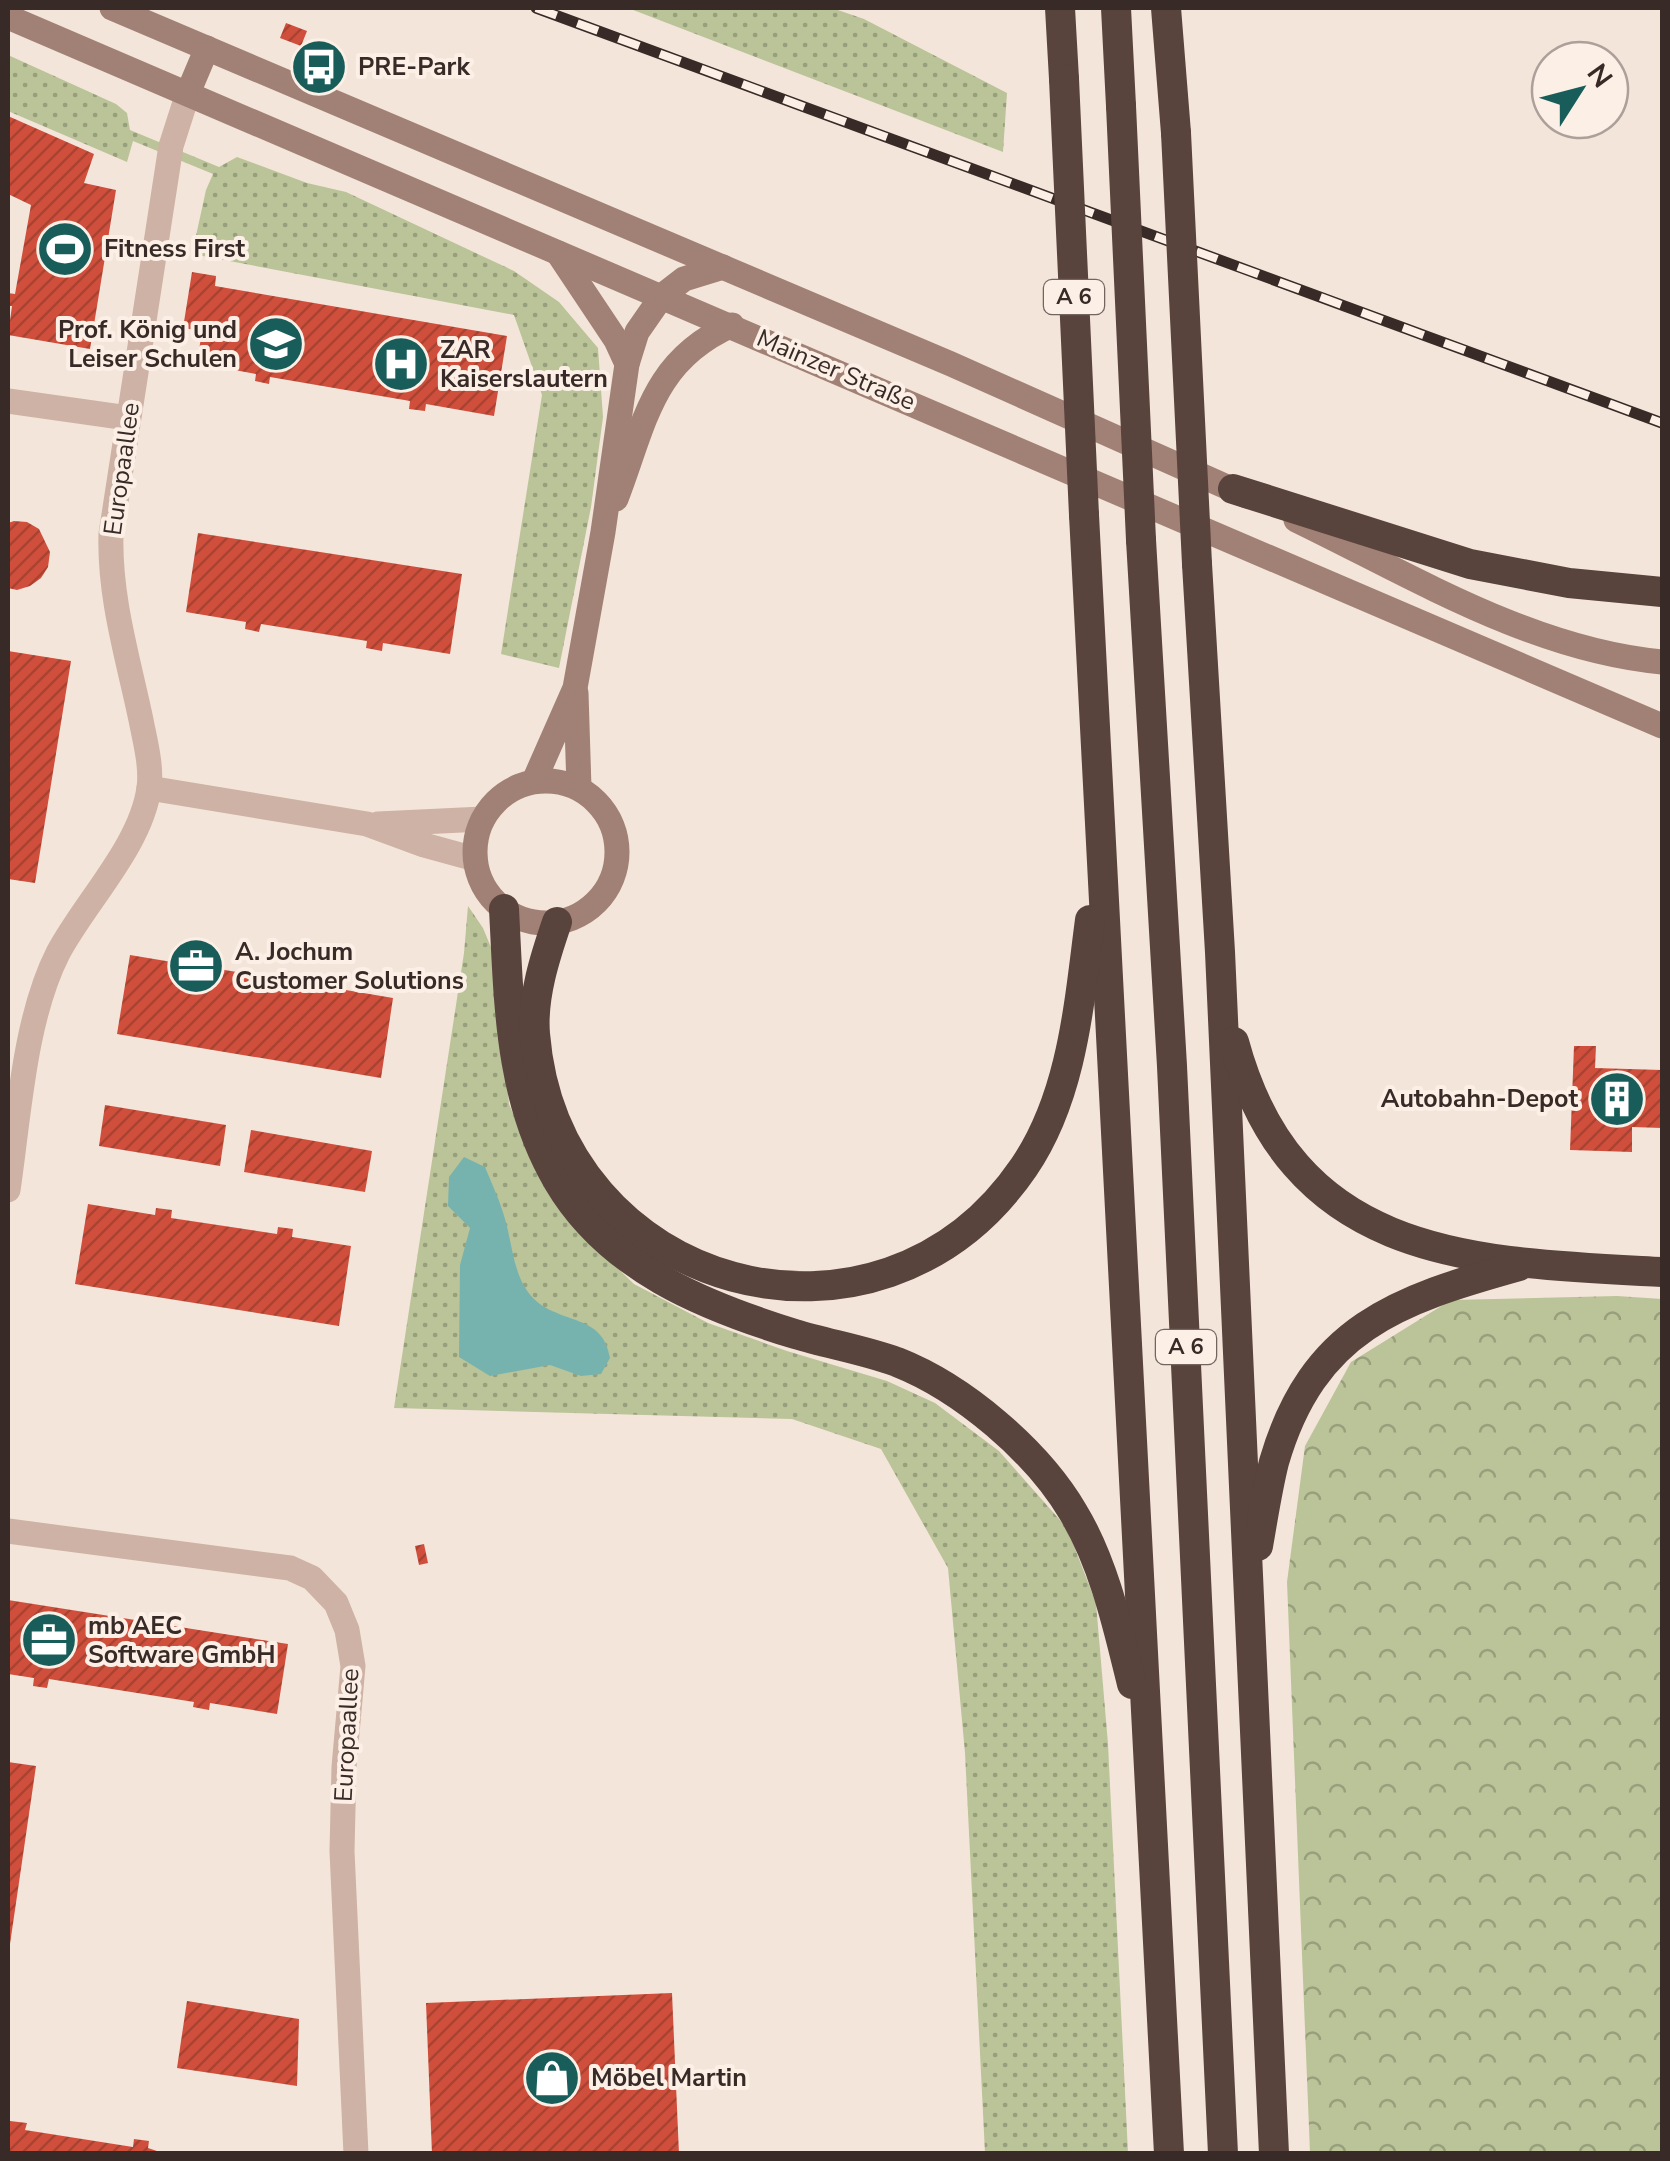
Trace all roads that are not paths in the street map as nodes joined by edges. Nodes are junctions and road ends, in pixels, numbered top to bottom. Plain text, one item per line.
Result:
1 (112, 8) edge
2 (1060, 8) edge
3 (1116, 8) edge
4 (1166, 8) edge
5 (1184, 8) edge
6 (8, 17) edge
7 (207, 48) junction
8 (1171, 80) junction
9 (188, 93) junction
10 (558, 253) junction
11 (723, 267) junction
12 (662, 296) junction
13 (732, 325) junction
14 (627, 364) junction
15 (8, 401) edge
16 (128, 418) junction
17 (1233, 489) junction
18 (603, 532) junction
19 (1662, 592) edge
20 (1662, 662) edge
21 (575, 688) junction
22 (1662, 726) edge
23 (534, 781) junction
24 (149, 788) junction
25 (579, 788) junction
26 (483, 819) junction
27 (367, 824) junction
28 (1100, 842) junction
29 (475, 860) junction
30 (504, 910) junction
31 (557, 922) junction
32 (1222, 995) junction
33 (8, 1190) edge
34 (1524, 1265) junction
35 (1662, 1272) edge
36 (8, 1531) edge
37 (1248, 1593) junction
38 (1150, 1753) junction
39 (356, 2154) edge
40 (1169, 2154) edge
41 (1223, 2154) edge
42 (1274, 2154) edge

1 - 7 main road, Mainzer Straße
2 - 28 highway, A 6, bridge
3 - 41 highway, A 6, bridge
4 - 8 highway
5 - 8 highway
6 - 9 main road, Mainzer Straße
7 - 9 main road
7 - 11 main road, Mainzer Straße
8 - 32 highway, bridge
9 - 10 main road, Mainzer Straße
9 - 16 street, Europaallee
10 - 12 main road, Mainzer Straße
10 - 14 main road
11 - 12 main road
11 - 17 main road, Mainzer Straße
12 - 13 main road, Mainzer Straße
12 - 14 main road
13 - 18 main road
13 - 22 main road, Mainzer Straße
14 - 18 main road
15 - 16 street
16 - 24 street, Europaallee
17 - 19 highway
17 - 20 main road, Mainzer Straße
18 - 21 main road
21 - 23 main road
21 - 25 main road
23 - 25 main road
23 - 26 main road
24 - 27 street
24 - 33 street, Europaallee
25 - 31 main road
26 - 27 street
26 - 29 main road
27 - 29 street
28 - 31 highway
28 - 38 highway, A 6
29 - 30 main road
30 - 31 main road
30 - 38 highway, A 6
32 - 34 highway
32 - 37 highway
34 - 35 highway
34 - 37 highway
36 - 39 street, Europaallee
37 - 42 highway
38 - 40 highway, A 6

